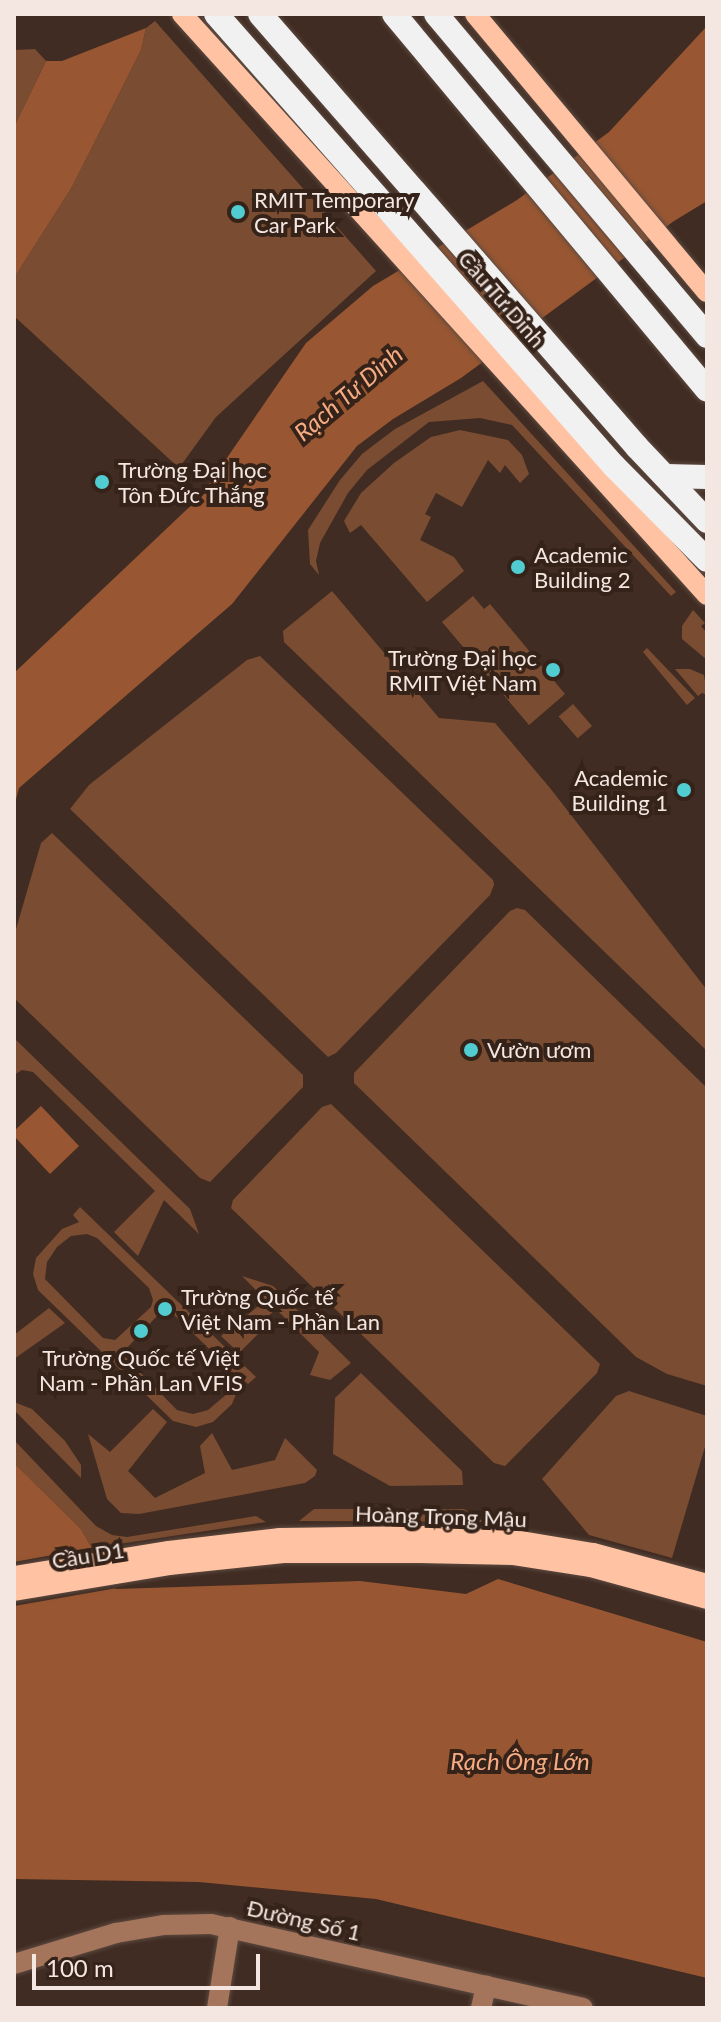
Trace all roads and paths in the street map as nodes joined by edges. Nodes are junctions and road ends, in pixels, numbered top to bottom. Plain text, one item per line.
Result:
1 (182, 14) edge
2 (216, 14) edge
3 (260, 14) edge
4 (394, 14) edge
5 (436, 14) edge
6 (475, 14) edge
7 (707, 292) edge
8 (707, 336) edge
9 (704, 386) edge
10 (606, 472) junction
11 (665, 476) junction
12 (707, 477) edge
13 (707, 521) edge
14 (707, 560) edge
15 (707, 595) edge
16 (514, 1548) junction
17 (169, 1558) junction
18 (14, 1576) edge
19 (707, 1584) edge
20 (14, 1591) edge
21 (707, 1599) edge
22 (230, 1927) junction
23 (14, 1964) edge
24 (486, 1986) junction
25 (217, 2008) edge
26 (481, 2008) edge
27 (583, 2008) edge

1 - 10 main road
2 - 10 highway, Cầu Tư Dinh
3 - 11 highway, Cầu Tư Dinh
4 - 9 highway
5 - 8 highway
6 - 7 main road
10 - 14 highway, Cầu Tư Dinh
10 - 15 main road
11 - 12 highway
11 - 13 highway, Cầu Tư Dinh
16 - 17 main road, Hoàng Trọng Mậu
16 - 19 main road, Hoàng Trọng Mậu
16 - 21 main road, Hoàng Trọng Mậu
17 - 18 main road, Cầu D1
17 - 20 main road, Cầu D1
22 - 23 street, Đường Số 1
22 - 24 street, Đường Số 1
22 - 25 street
24 - 26 street
24 - 27 street, Đường Số 1

